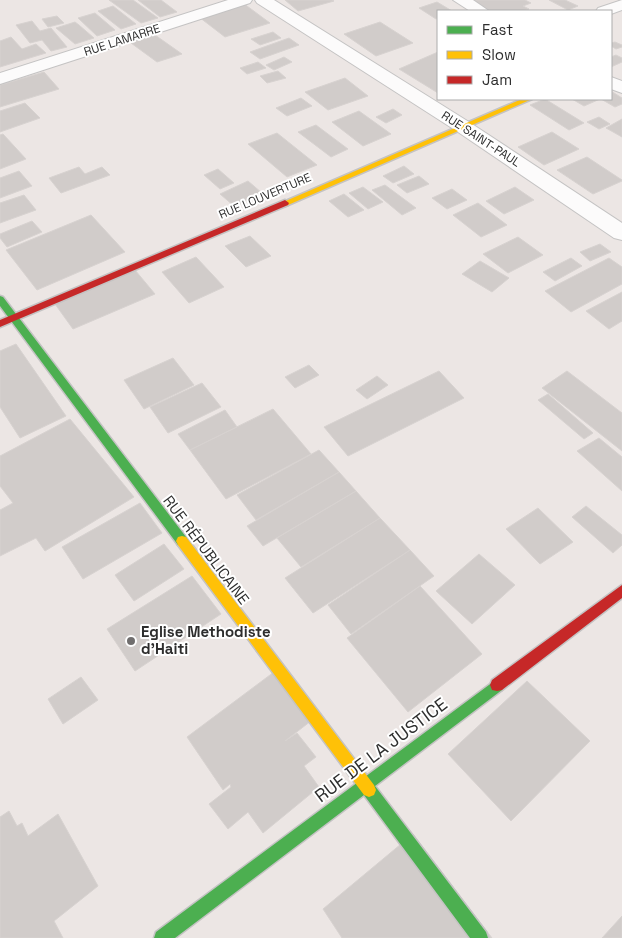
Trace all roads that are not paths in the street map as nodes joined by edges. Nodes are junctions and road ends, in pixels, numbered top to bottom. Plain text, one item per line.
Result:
1 (244, 0) edge
2 (262, 0) edge
3 (461, 0) edge
4 (622, 5) edge
5 (479, 10) edge
6 (607, 10) edge
7 (0, 79) edge
8 (526, 100) edge
9 (462, 126) junction
10 (622, 233) edge
11 (0, 299) edge
12 (14, 318) junction
13 (0, 324) edge
14 (622, 591) edge
15 (364, 785) junction
16 (162, 938) edge
17 (480, 938) edge

1 - 7 street, RUE LAMARRE
2 - 9 street, RUE SAINT-PAUL
3 - 5 street
4 - 6 street
8 - 9 street, RUE LOUVERTURE
9 - 10 street, RUE SAINT-PAUL
9 - 12 street, RUE LOUVERTURE
11 - 12 street, RUE RÉPUBLICAINE
12 - 13 street, RUE LOUVERTURE
12 - 15 street, RUE RÉPUBLICAINE
14 - 15 street, RUE DE LA JUSTICE
15 - 16 street, RUE DE LA JUSTICE
15 - 17 street, RUE RÉPUBLICAINE

